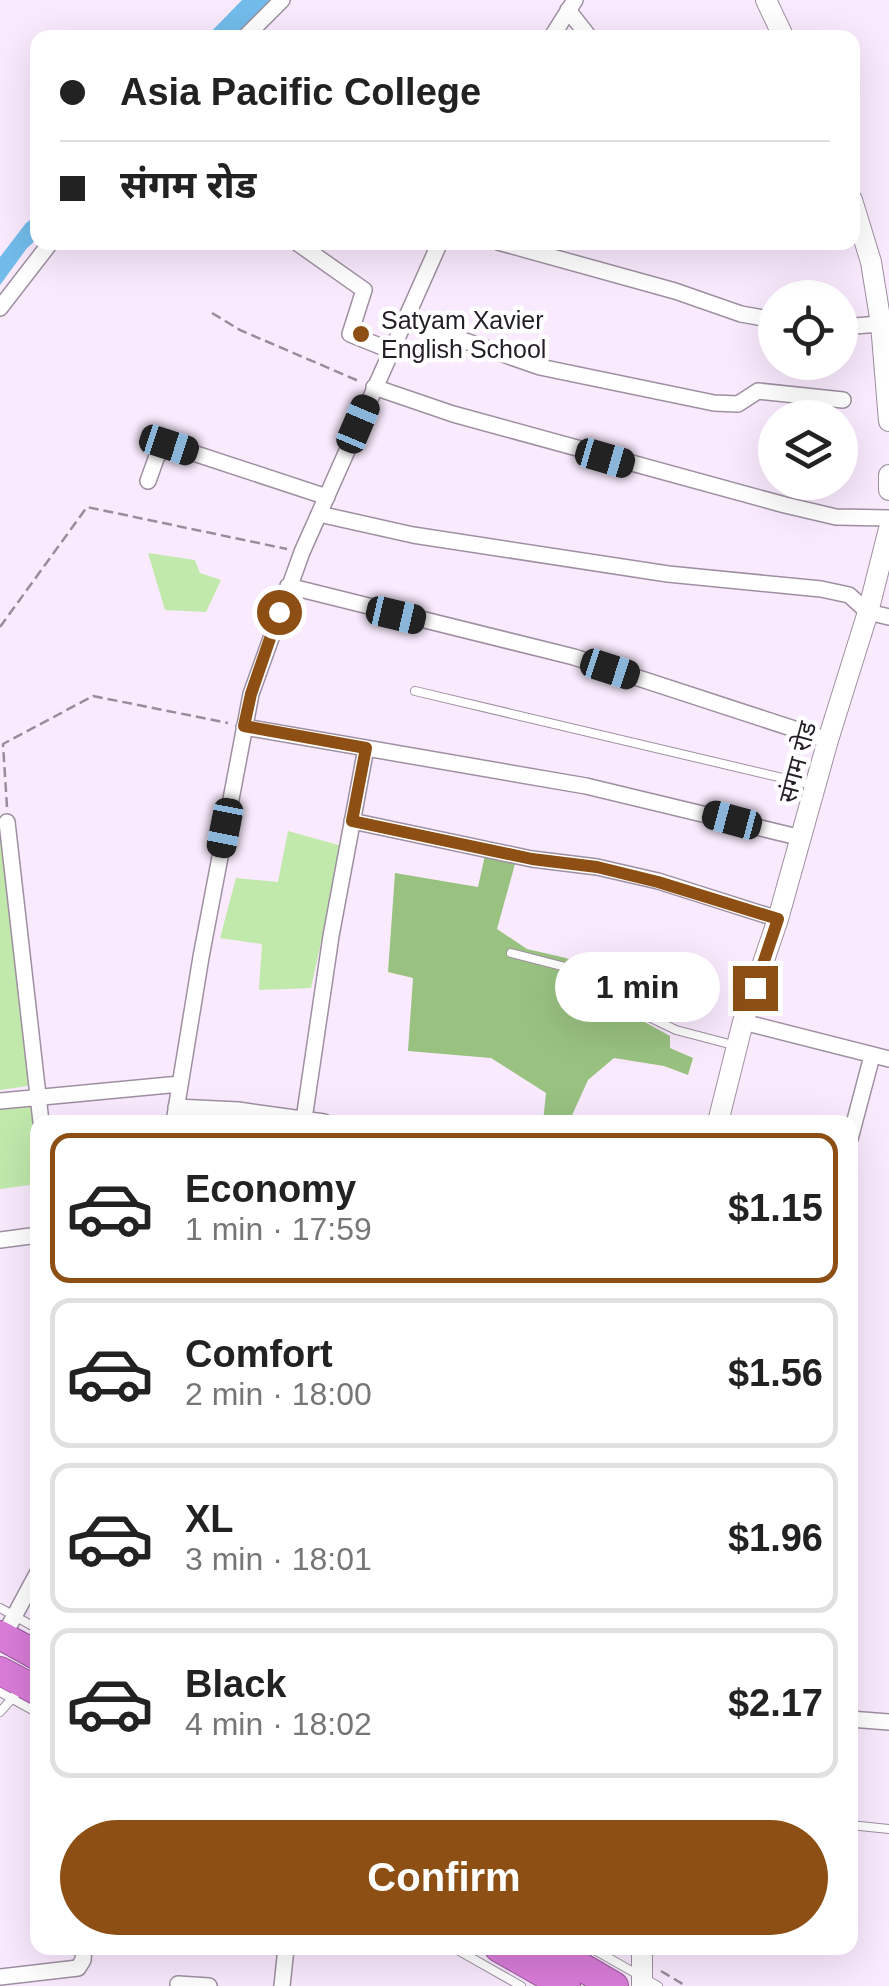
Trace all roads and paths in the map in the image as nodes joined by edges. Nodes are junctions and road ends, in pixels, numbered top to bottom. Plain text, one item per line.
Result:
1 (282, 0) edge
2 (766, 0) edge
3 (572, 5) edge
4 (252, 30) edge
5 (556, 30) edge
6 (586, 30) edge
7 (780, 30) edge
8 (860, 226) edge
9 (45, 250) edge
10 (307, 250) edge
11 (436, 250) edge
12 (527, 250) edge
13 (0, 308) edge
14 (212, 314) dead end
15 (758, 317) edge
16 (405, 320) junction
17 (881, 324) junction
18 (858, 326) edge
19 (392, 351) junction
20 (374, 387) junction
21 (843, 400) dead end
22 (889, 421) edge
23 (889, 475) edge
24 (148, 482) dead end
25 (889, 490) edge
26 (327, 497) junction
27 (320, 514) junction
28 (889, 518) edge
29 (889, 529) edge
30 (302, 552) junction
31 (288, 586) junction
32 (879, 614) edge
33 (0, 627) edge
34 (414, 690) dead end
35 (244, 726) junction
36 (828, 740) junction
37 (366, 748) junction
38 (816, 786) junction
39 (352, 821) junction
40 (7, 822) joint
41 (802, 838) junction
42 (778, 919) junction
43 (510, 954) dead end
44 (743, 1022) junction
45 (736, 1046) junction
46 (872, 1056) junction
47 (889, 1059) edge
48 (180, 1084) junction
49 (37, 1096) junction
50 (0, 1100) edge
51 (40, 1115) edge
52 (175, 1115) edge
53 (305, 1115) edge
54 (720, 1115) edge
55 (857, 1115) edge
56 (30, 1235) edge
57 (0, 1240) edge
58 (30, 1585) edge
59 (3, 1628) edge
60 (30, 1629) edge
61 (30, 1650) edge
62 (15, 1687) edge
63 (0, 1712) edge
64 (858, 1720) edge
65 (889, 1722) edge
66 (858, 1826) edge
67 (889, 1829) edge
68 (83, 1955) edge
69 (285, 1955) edge
70 (466, 1955) edge
71 (511, 1955) edge
72 (560, 1955) edge
73 (603, 1955) edge
74 (643, 1955) edge
75 (0, 1977) edge
76 (647, 1983) edge
77 (178, 1984) edge
78 (209, 1986) edge
79 (282, 1986) edge
80 (521, 1986) edge
81 (566, 1986) edge
82 (614, 1986) edge

1 - 4 street
2 - 7 street
3 - 5 street
3 - 6 street
8 - 17 street
9 - 13 street
10 - 19 street
11 - 16 street
12 - 15 street
14 - 20 path
16 - 19 street
16 - 21 street
17 - 18 street
17 - 22 street
19 - 20 street
20 - 26 street
20 - 28 street
23 - 25 street
24 - 26 street
26 - 27 street
27 - 30 street
27 - 32 street
29 - 32 street, संगम रोड
30 - 31 street
30 - 33 path
31 - 35 street
31 - 36 street
32 - 36 street, संगम रोड
34 - 38 lane
35 - 37 street
35 - 40 path
35 - 48 street
36 - 38 street, संगम रोड
37 - 39 street
37 - 41 street
38 - 41 street, संगम रोड
39 - 42 street
39 - 53 street
40 - 49 street
41 - 42 street, संगम रोड
42 - 44 street, संगम रोड
43 - 45 lane
44 - 45 street, संगम रोड
44 - 46 street
45 - 54 street, संगम रोड
46 - 47 street
46 - 55 street
48 - 49 street
48 - 52 street
49 - 50 street
49 - 51 street
56 - 57 street
58 - 59 street
59 - 60 lane
59 - 61 highway
62 - 63 lane
64 - 65 street
66 - 67 lane
68 - 75 street
69 - 79 street
70 - 80 lane
71 - 81 highway
72 - 82 highway
73 - 76 lane
74 - 76 street
77 - 78 street

